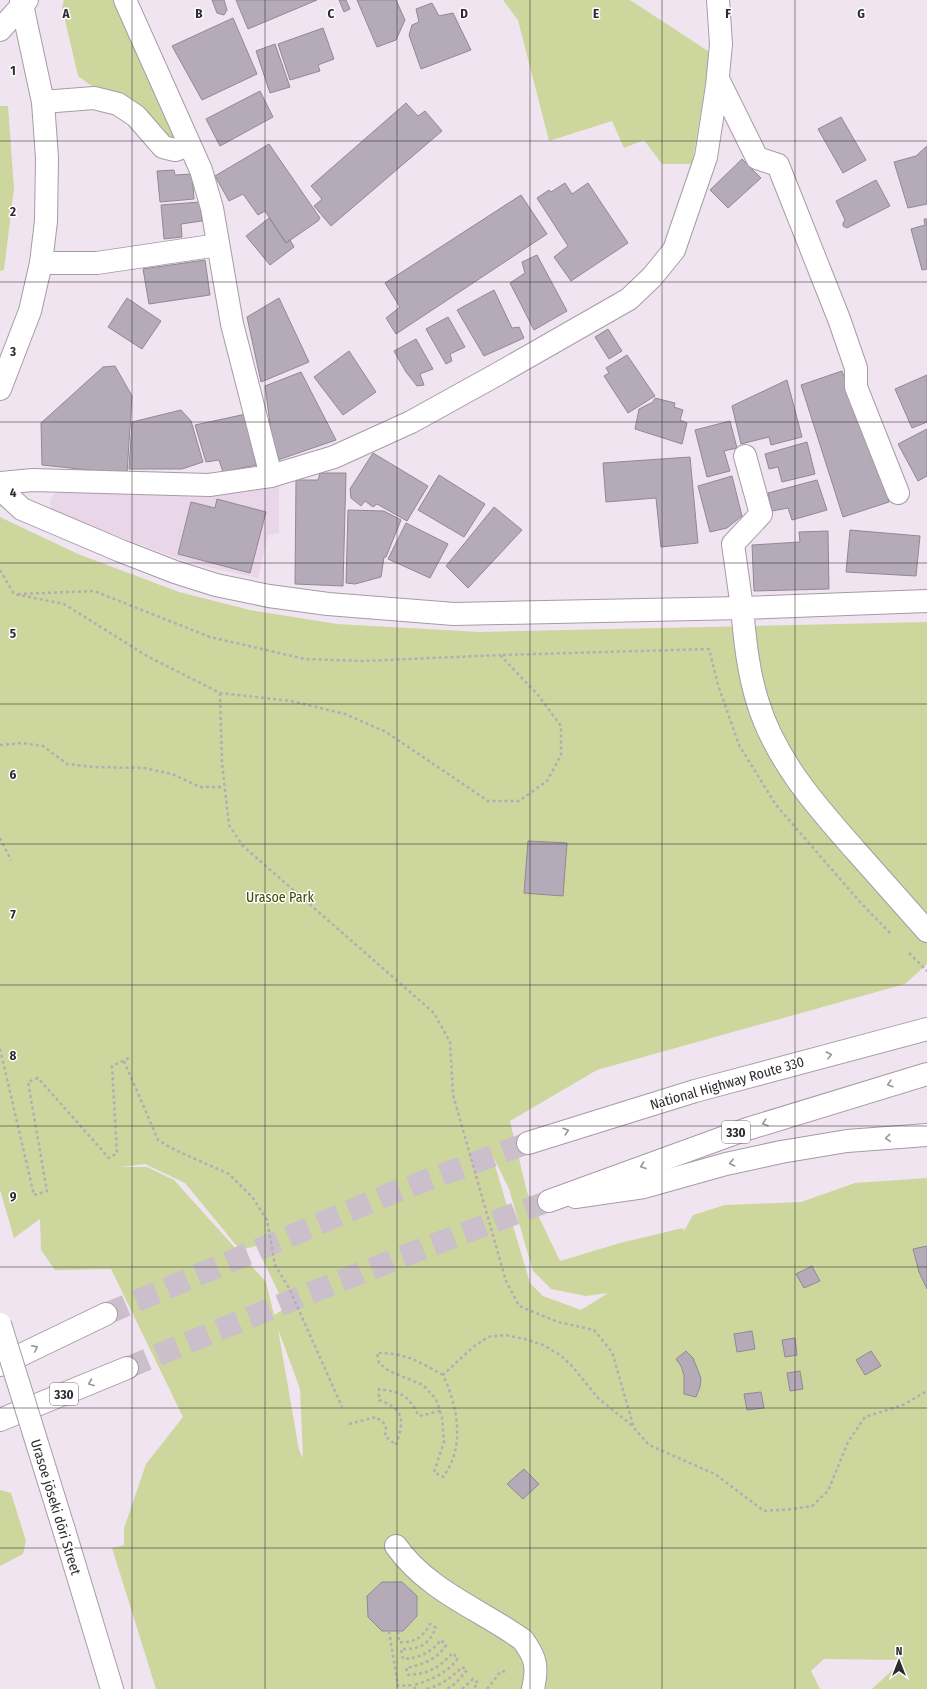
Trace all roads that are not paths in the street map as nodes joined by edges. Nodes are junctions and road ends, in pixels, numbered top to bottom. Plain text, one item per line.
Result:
1 (126, 0) edge
2 (718, 0) edge
3 (23, 2) edge
4 (0, 30) edge
5 (718, 79) junction
6 (43, 102) junction
7 (190, 145) junction
8 (218, 245) junction
9 (42, 263) junction
10 (0, 389) edge
11 (745, 456) dead end
12 (271, 476) junction
13 (0, 483) edge
14 (0, 490) edge
15 (898, 493) dead end
16 (927, 601) edge
17 (742, 608) junction
18 (927, 931) edge
19 (927, 1029) edge
20 (927, 1074) edge
21 (927, 1135) edge
22 (528, 1143) tunnel mouth
23 (106, 1314) tunnel mouth
24 (0, 1324) edge
25 (0, 1365) edge
26 (127, 1368) tunnel mouth
27 (0, 1420) edge
28 (396, 1546) dead end
29 (112, 1689) edge
30 (533, 1689) edge

1 - 7 main road
2 - 5 main road
3 - 4 main road
3 - 6 main road
5 - 12 main road
5 - 15 main road
6 - 7 main road
6 - 9 main road
7 - 8 main road
8 - 9 main road
8 - 12 main road
9 - 10 main road
11 - 17 main road
12 - 13 main road
14 - 17 main road
16 - 17 main road
17 - 18 main road
22 -> 19 main road, National Highway Route 330
20 - 21 main road, 330
25 -> 23 main road
24 - 29 main road, Urasoe jōseki dōri Street, bridge
26 -> 27 main road, 330
28 - 30 main road

